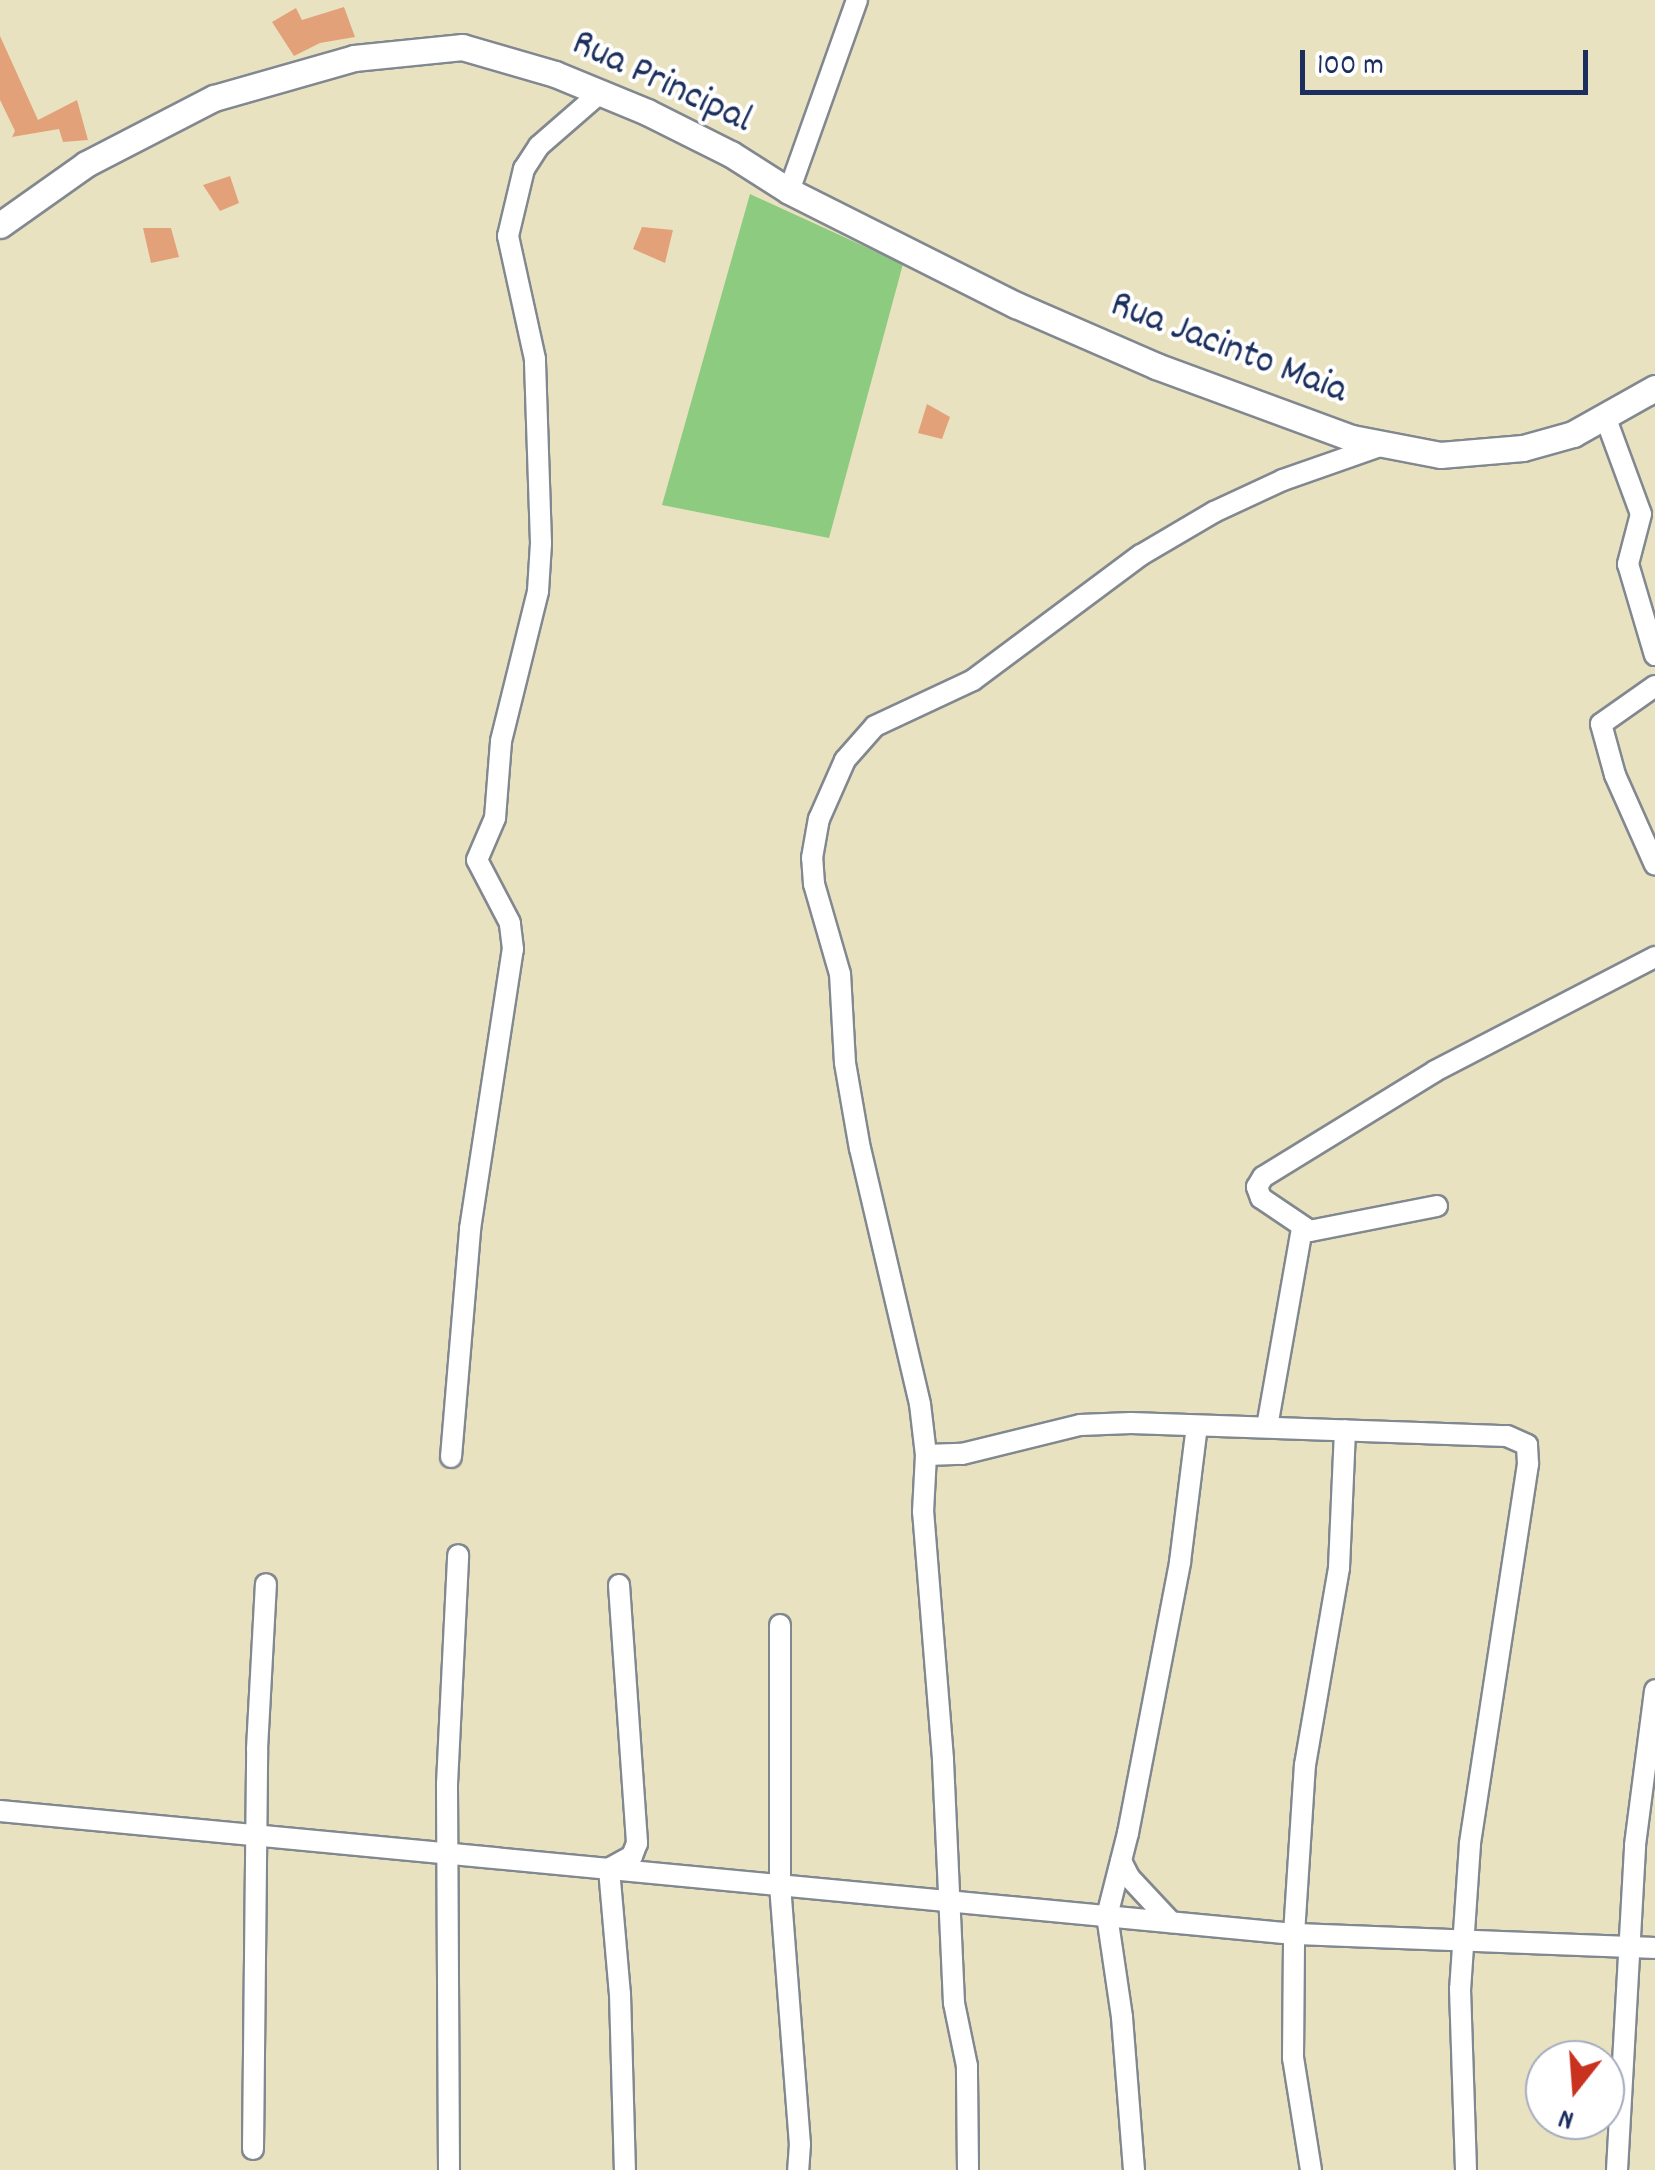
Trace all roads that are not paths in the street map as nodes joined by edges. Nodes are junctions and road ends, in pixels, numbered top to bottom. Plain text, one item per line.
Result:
1 (857, 0) edge
2 (600, 93) junction
3 (789, 191) junction
4 (0, 225) edge
5 (1655, 388) edge
6 (1606, 419) junction
7 (1380, 446) junction
8 (1655, 655) edge
9 (1655, 686) edge
10 (1655, 865) edge
11 (1655, 957) edge
12 (1437, 1206) dead end
13 (1302, 1228) junction
14 (1197, 1426) junction
15 (1267, 1427) junction
16 (1346, 1430) junction
17 (926, 1455) junction
18 (451, 1457) dead end
19 (458, 1555) dead end
20 (266, 1584) dead end
21 (619, 1586) dead end
22 (780, 1625) dead end
23 (1655, 1690) edge
24 (0, 1811) edge
25 (259, 1839) junction
26 (447, 1856) junction
27 (1121, 1862) junction
28 (609, 1869) junction
29 (780, 1886) junction
30 (948, 1902) junction
31 (1107, 1916) junction
32 (1171, 1922) junction
33 (1294, 1934) junction
34 (1464, 1938) junction
35 (1628, 1946) junction
36 (1655, 1948) edge
37 (253, 2148) dead end
38 (449, 2170) edge
39 (625, 2170) edge
40 (798, 2170) edge
41 (968, 2170) edge
42 (1134, 2170) edge
43 (1311, 2170) edge
44 (1466, 2170) edge
45 (1617, 2170) edge

1 - 3 street
2 - 3 street, Rua Principal
2 - 4 street, Rua Principal
2 - 18 street
3 - 7 street, Rua Jacinto Maia
5 - 6 street, Rua Jacinto Maia
6 - 7 street, Rua Jacinto Maia
6 - 8 street
7 - 17 street
9 - 10 street
11 - 13 street
12 - 13 street
13 - 15 street
14 - 15 street
14 - 17 street
14 - 27 street
15 - 16 street
16 - 33 street
16 - 34 street
17 - 30 street
19 - 26 street
20 - 25 street
21 - 28 street
22 - 29 street
23 - 35 street
24 - 25 street
25 - 26 street
25 - 37 street
26 - 28 street
26 - 38 street
27 - 31 street
27 - 32 street
28 - 29 street
28 - 39 street
29 - 30 street
29 - 40 street
30 - 31 street
30 - 41 street
31 - 32 street
31 - 42 street
32 - 33 street
33 - 34 street
33 - 43 street
34 - 35 street
34 - 44 street
35 - 36 street
35 - 45 street

